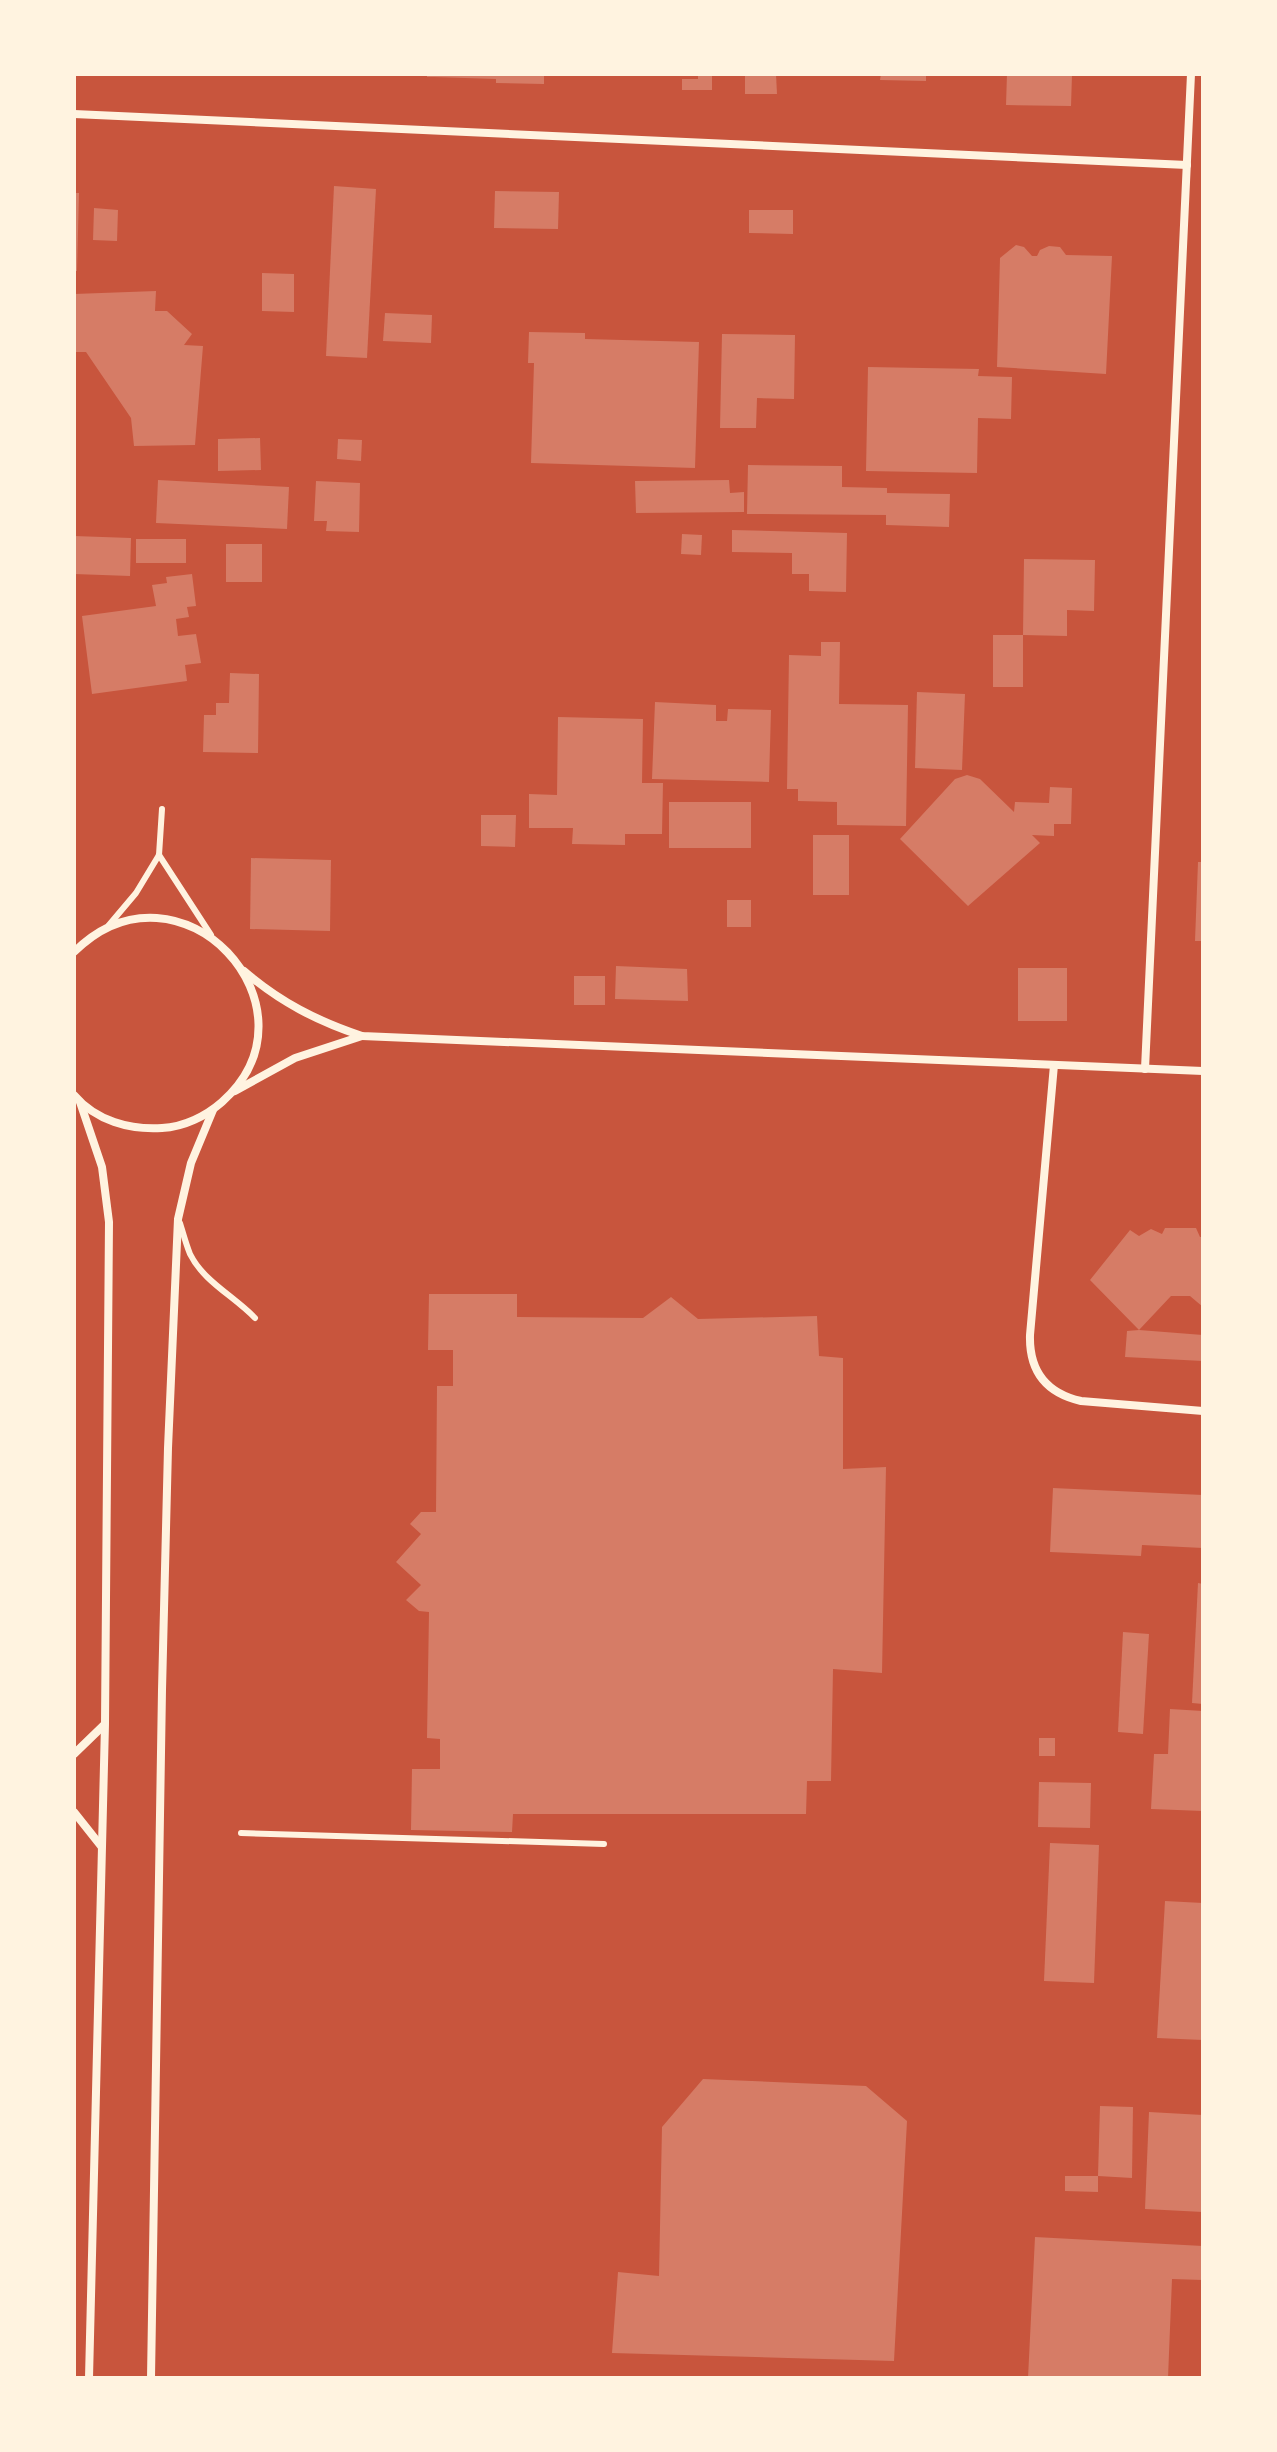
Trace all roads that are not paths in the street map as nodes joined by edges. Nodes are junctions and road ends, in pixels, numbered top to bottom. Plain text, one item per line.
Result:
1 (1191, 74) edge
2 (74, 114) edge
3 (1187, 165) junction
4 (162, 809) dead end
5 (159, 855) junction
6 (107, 928) junction
7 (211, 935) junction
8 (74, 952) edge
9 (244, 971) junction
10 (362, 1036) junction
11 (1054, 1065) junction
12 (1145, 1069) junction
13 (1203, 1071) edge
14 (233, 1092) junction
15 (77, 1098) edge
16 (213, 1110) junction
17 (178, 1219) junction
18 (255, 1318) dead end
19 (1203, 1411) edge
20 (105, 1724) junction
21 (74, 1754) edge
22 (74, 1812) edge
23 (241, 1833) dead end
24 (604, 1844) dead end
25 (101, 1847) junction
26 (89, 2378) edge
27 (151, 2378) edge

1 - 3 street
2 - 3 street
3 - 12 street
4 - 5 lane
5 - 6 lane
5 - 7 lane
6 - 7 street
6 - 8 street
7 - 9 street
9 - 10 street
9 - 14 street
10 - 11 street
10 - 14 street
11 - 12 street
11 - 19 street
12 - 13 street
14 - 16 street
15 - 16 street
15 - 20 street
16 - 17 street
17 - 18 lane
17 - 27 street
20 - 21 street
20 - 25 street
22 - 25 street
23 - 24 lane
25 - 26 street

